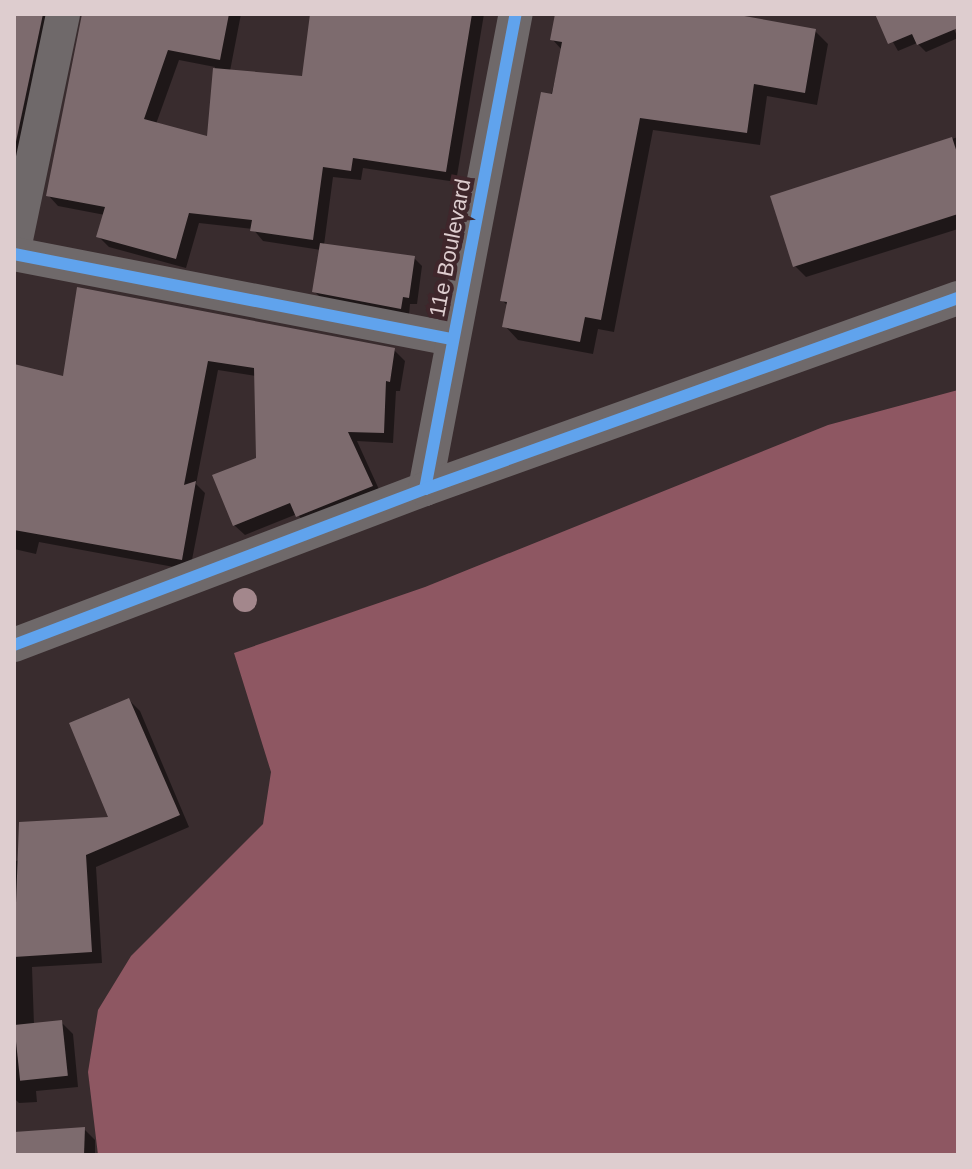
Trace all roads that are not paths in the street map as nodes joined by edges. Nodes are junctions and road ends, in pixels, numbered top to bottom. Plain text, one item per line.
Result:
1 (63, 14) edge
2 (516, 14) edge
3 (14, 252) edge
4 (958, 298) edge
5 (452, 339) junction
6 (425, 489) junction
7 (14, 645) edge

1 - 3 street
2 - 5 street, 11e Boulevard
3 - 5 street
4 - 6 street
5 - 6 street, 11e Boulevard
6 - 7 street

